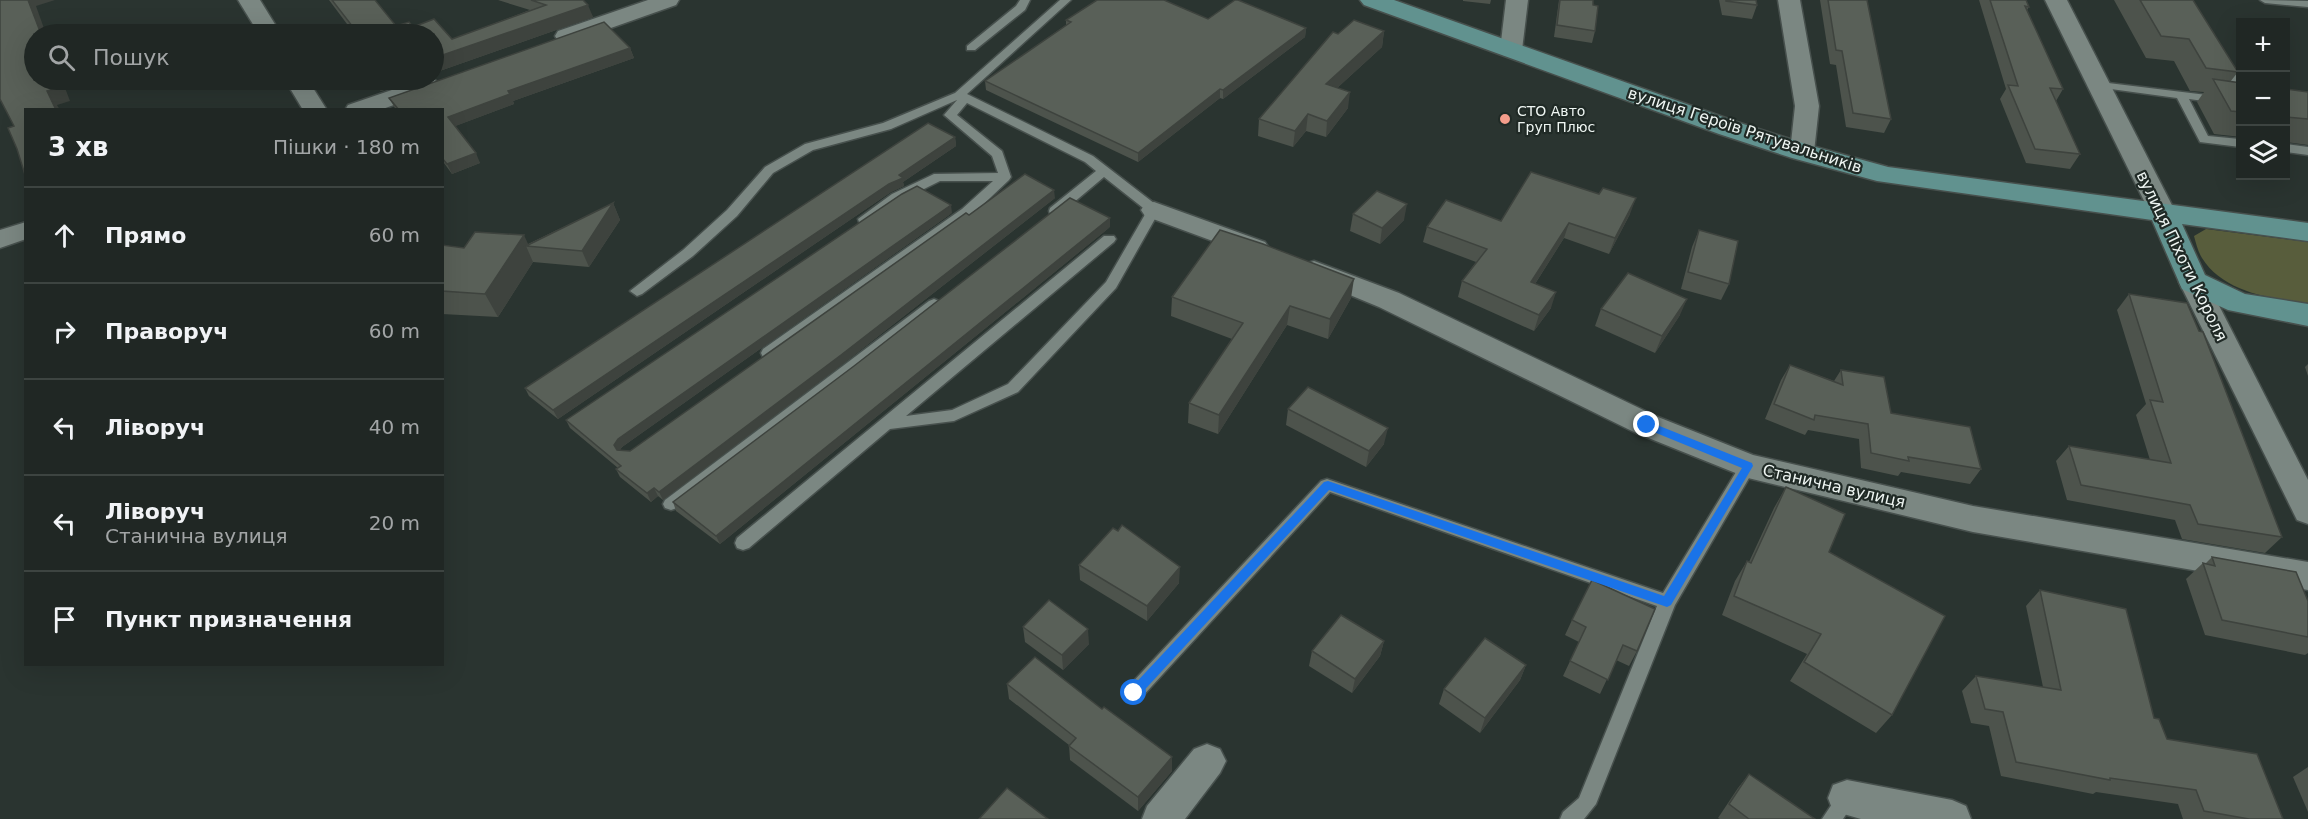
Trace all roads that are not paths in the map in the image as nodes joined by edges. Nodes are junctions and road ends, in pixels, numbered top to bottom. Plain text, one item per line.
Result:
1 (249, 0) edge
2 (668, 0) edge
3 (1025, 0) edge
4 (1066, 0) edge
5 (1372, 0) edge
6 (1517, 0) edge
7 (1789, 0) edge
8 (2056, 0) edge
9 (2265, 0) edge
10 (2308, 4) edge
11 (631, 6) edge
12 (264, 24) edge
13 (547, 43) edge
14 (971, 48) dead end
15 (1511, 50) junction
16 (2215, 50) edge
17 (2236, 82) edge
18 (2100, 85) junction
19 (303, 90) edge
20 (412, 90) edge
21 (2181, 95) junction
22 (962, 96) junction
23 (2236, 101) edge
24 (314, 108) edge
25 (362, 108) edge
26 (2236, 142) edge
27 (2290, 149) edge
28 (2308, 151) edge
29 (1802, 152) junction
30 (1104, 171) junction
31 (1005, 177) junction
32 (1154, 210) junction
33 (2163, 213) junction
34 (1046, 218) edge
35 (848, 230) edge
36 (2308, 232) edge
37 (1109, 239) dead end
38 (2193, 282) junction
39 (638, 291) dead end
40 (943, 297) edge
41 (2308, 315) edge
42 (754, 363) edge
43 (885, 424) junction
44 (1748, 466) junction
45 (671, 504) edge
46 (2308, 512) edge
47 (743, 543) dead end
48 (2308, 576) edge
49 (1667, 602) junction
50 (1134, 693) dead end
51 (1207, 761) dead end
52 (1840, 809) edge
53 (1161, 819) edge
54 (1570, 819) edge
55 (1952, 819) edge

1 - 12 street
2 - 11 street
3 - 14 lane
4 - 22 lane
5 - 15 main road, вулиця Героїв Рятувальників
6 - 15 street
7 - 29 street
8 - 18 street, вулиця Піхоти Короля
9 - 10 lane
11 - 13 street
15 - 29 main road, вулиця Героїв Рятувальників
16 - 17 lane
18 - 21 lane
18 - 33 street, вулиця Піхоти Короля
19 - 24 street
20 - 25 street
21 - 23 lane
21 - 26 lane
22 - 30 lane
22 - 31 lane
22 - 39 lane
27 - 28 lane
29 - 33 main road, вулиця Героїв Рятувальників
30 - 32 lane
30 - 34 lane
31 - 35 lane
31 - 42 lane
32 - 43 lane
32 - 44 street, Станична вулиця
33 - 36 main road, вулиця Героїв Рятувальників
33 - 38 main road, вулиця Піхоти Короля
37 - 43 lane
38 - 41 main road
38 - 46 street, вулиця Піхоти Короля
40 - 45 lane
43 - 47 lane
44 - 48 street, Станична вулиця
44 - 49 lane
49 - 50 lane
49 - 54 lane
51 - 53 street
52 - 55 street

